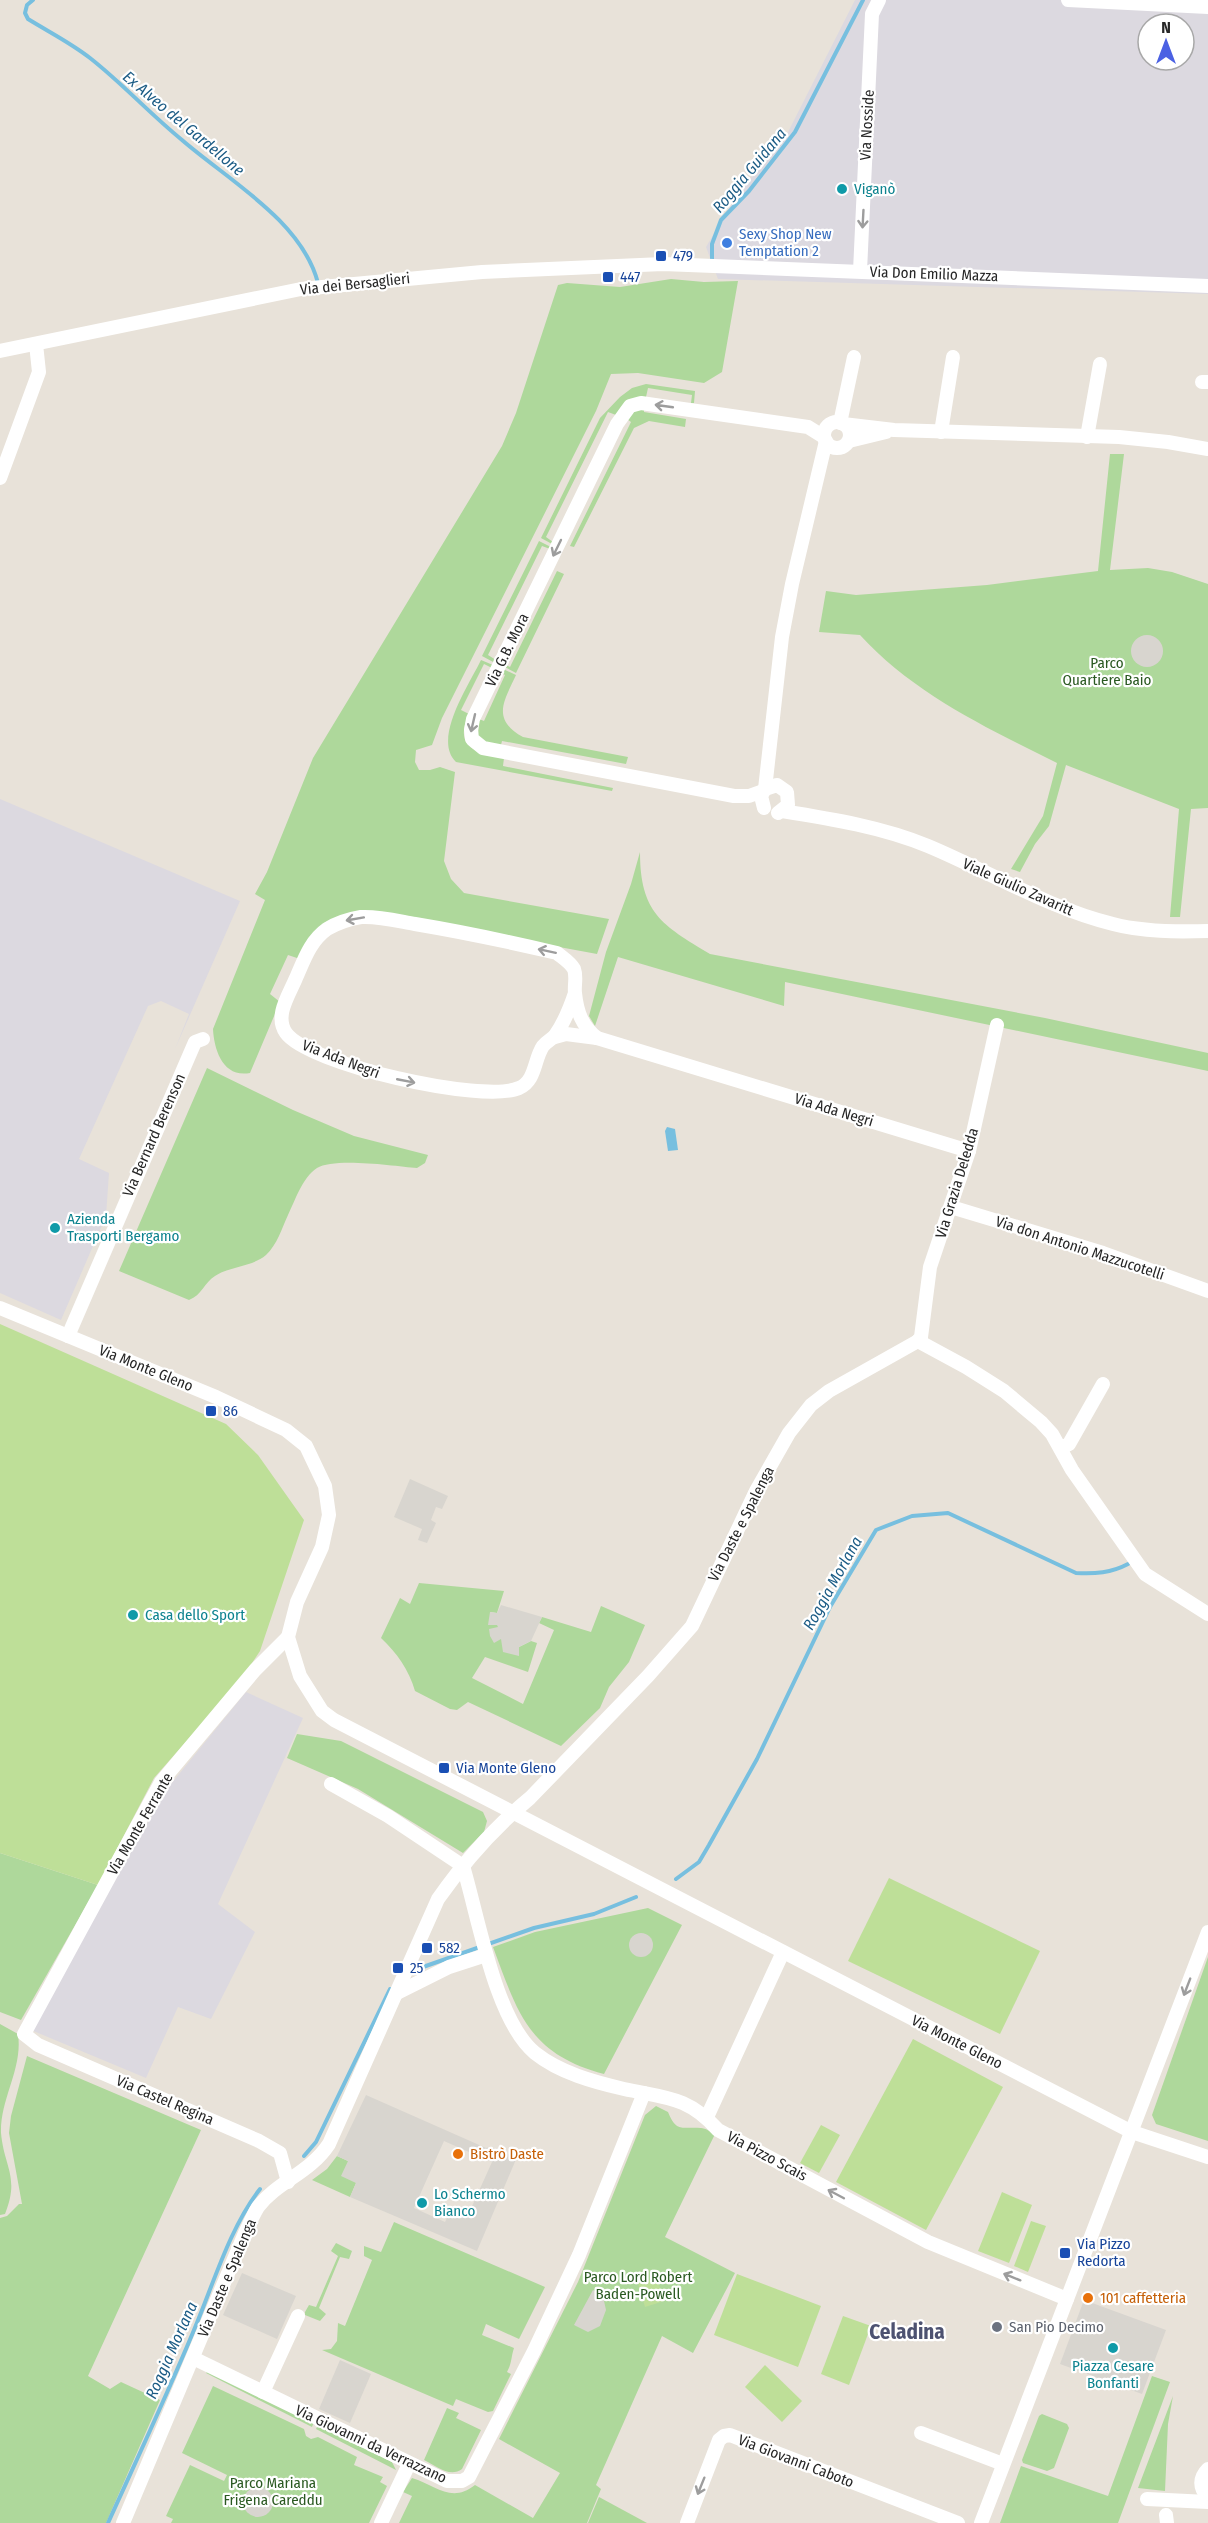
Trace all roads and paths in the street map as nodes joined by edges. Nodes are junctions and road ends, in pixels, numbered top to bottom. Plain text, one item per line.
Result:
1 (879, 0) edge
2 (1068, 0) edge
3 (1131, 2) edge
4 (1208, 8) edge
5 (679, 265) joint
6 (860, 271) junction
7 (1208, 284) edge
8 (36, 344) junction
9 (0, 351) edge
10 (854, 357) dead end
11 (953, 357) dead end
12 (1100, 364) dead end
13 (786, 423) junction
14 (838, 423) junction
15 (894, 430) junction
16 (941, 432) junction
17 (1087, 437) junction
18 (825, 439) junction
19 (846, 444) junction
20 (1208, 449) edge
21 (817, 477) junction
22 (0, 478) edge
23 (770, 753) junction
24 (764, 790) junction
25 (785, 792) junction
26 (734, 795) junction
27 (764, 808) junction
28 (782, 811) junction
29 (832, 819) junction
30 (1208, 931) edge
31 (575, 993) junction
32 (997, 1025) dead end
33 (555, 1037) junction
34 (597, 1038) junction
35 (203, 1039) dead end
36 (969, 1150) junction
37 (951, 1207) junction
38 (1208, 1291) edge
39 (0, 1308) edge
40 (68, 1336) junction
41 (918, 1341) junction
42 (1103, 1384) dead end
43 (1061, 1448) junction
44 (1208, 1614) edge
45 (288, 1637) junction
46 (331, 1784) dead end
47 (512, 1813) junction
48 (463, 1866) junction
49 (1208, 1932) edge
50 (484, 1946) junction
51 (783, 1952) junction
52 (397, 1993) junction
53 (24, 2034) joint
54 (644, 2093) junction
55 (707, 2117) junction
56 (1132, 2132) junction
57 (1208, 2157) edge
58 (288, 2182) junction
59 (1066, 2299) junction
60 (297, 2316) dead end
61 (193, 2358) junction
62 (263, 2392) junction
63 (921, 2433) dead end
64 (409, 2464) junction
65 (1003, 2464) junction
66 (1208, 2469) edge
67 (1208, 2498) edge
68 (1147, 2499) dead end
69 (1208, 2502) edge
70 (123, 2523) edge
71 (381, 2523) edge
72 (687, 2523) edge
73 (958, 2523) edge
74 (981, 2523) edge

1 -> 6 street, Via Nosside
2 - 3 street
3 - 4 street
5 - 6 street, Via Don Emilio Mazza
5 - 8 street, Via dei Bersaglieri
6 - 7 street, Via Don Emilio Mazza
8 - 9 street, Via dei Bersaglieri
8 - 22 street
10 - 14 street
11 - 16 street
12 - 17 street
13 - 14 street
13 - 18 street
13 -> 26 street, Via G.B. Mora
14 - 15 street
14 - 18 street
14 - 19 street
15 - 16 street
15 - 19 street
16 - 17 street
17 - 20 street
18 - 19 street
18 - 21 street
19 - 21 street
21 - 23 street
23 - 24 street
23 - 25 street
24 - 25 street
24 - 26 street, Via G.B. Mora
24 - 27 street
25 - 28 street
25 - 29 street, Viale Giulio Zavaritt
26 - 27 street, Via G.B. Mora
27 - 28 street, Viale Giulio Zavaritt
28 - 29 street, Viale Giulio Zavaritt
29 - 30 street, Viale Giulio Zavaritt
31 - 33 street, Via Ada Negri
31 -> 33 street, Via Ada Negri
31 - 34 street, Via Ada Negri
32 - 36 street, Via Grazia Deledda
33 - 34 street, Via Ada Negri
34 - 36 street, Via Ada Negri
35 - 40 street, Via Bernard Berenson
36 - 37 street, Via Grazia Deledda
37 - 38 street, Via don Antonio Mazzucotelli
37 - 41 street, Via Grazia Deledda
39 - 40 street, Via Monte Gleno
40 - 45 street, Via Monte Gleno
41 - 43 street
41 - 47 street, Via Daste e Spalenga
42 - 43 street
43 - 44 street
45 - 47 street, Via Monte Gleno
45 - 53 street, Via Monte Ferrante
46 - 48 street
47 - 48 street, Via Daste e Spalenga
47 - 51 street, Via Monte Gleno
48 - 50 street
48 - 52 street, Via Daste e Spalenga
49 -> 56 street
50 - 52 street
50 - 54 street, Via Pizzo Scais
51 - 55 street
51 - 56 street, Via Monte Gleno
52 - 58 street, Via Daste e Spalenga
53 - 58 street, Via Castel Regina
54 - 55 street, Via Pizzo Scais
54 - 64 street, Via Giovanni da Verrazzano
59 -> 55 street, Via Pizzo Scais
56 - 57 street, Via Monte Gleno
56 - 59 street
58 - 61 street, Via Daste e Spalenga
59 - 65 street
60 - 62 street
61 - 62 street, Via Giovanni da Verrazzano
61 - 70 street, Via Daste e Spalenga
62 - 64 street, Via Giovanni da Verrazzano
63 - 65 street
64 - 71 street
65 - 74 street
66 - 67 street
68 - 69 street
73 -> 72 street, Via Giovanni Caboto

